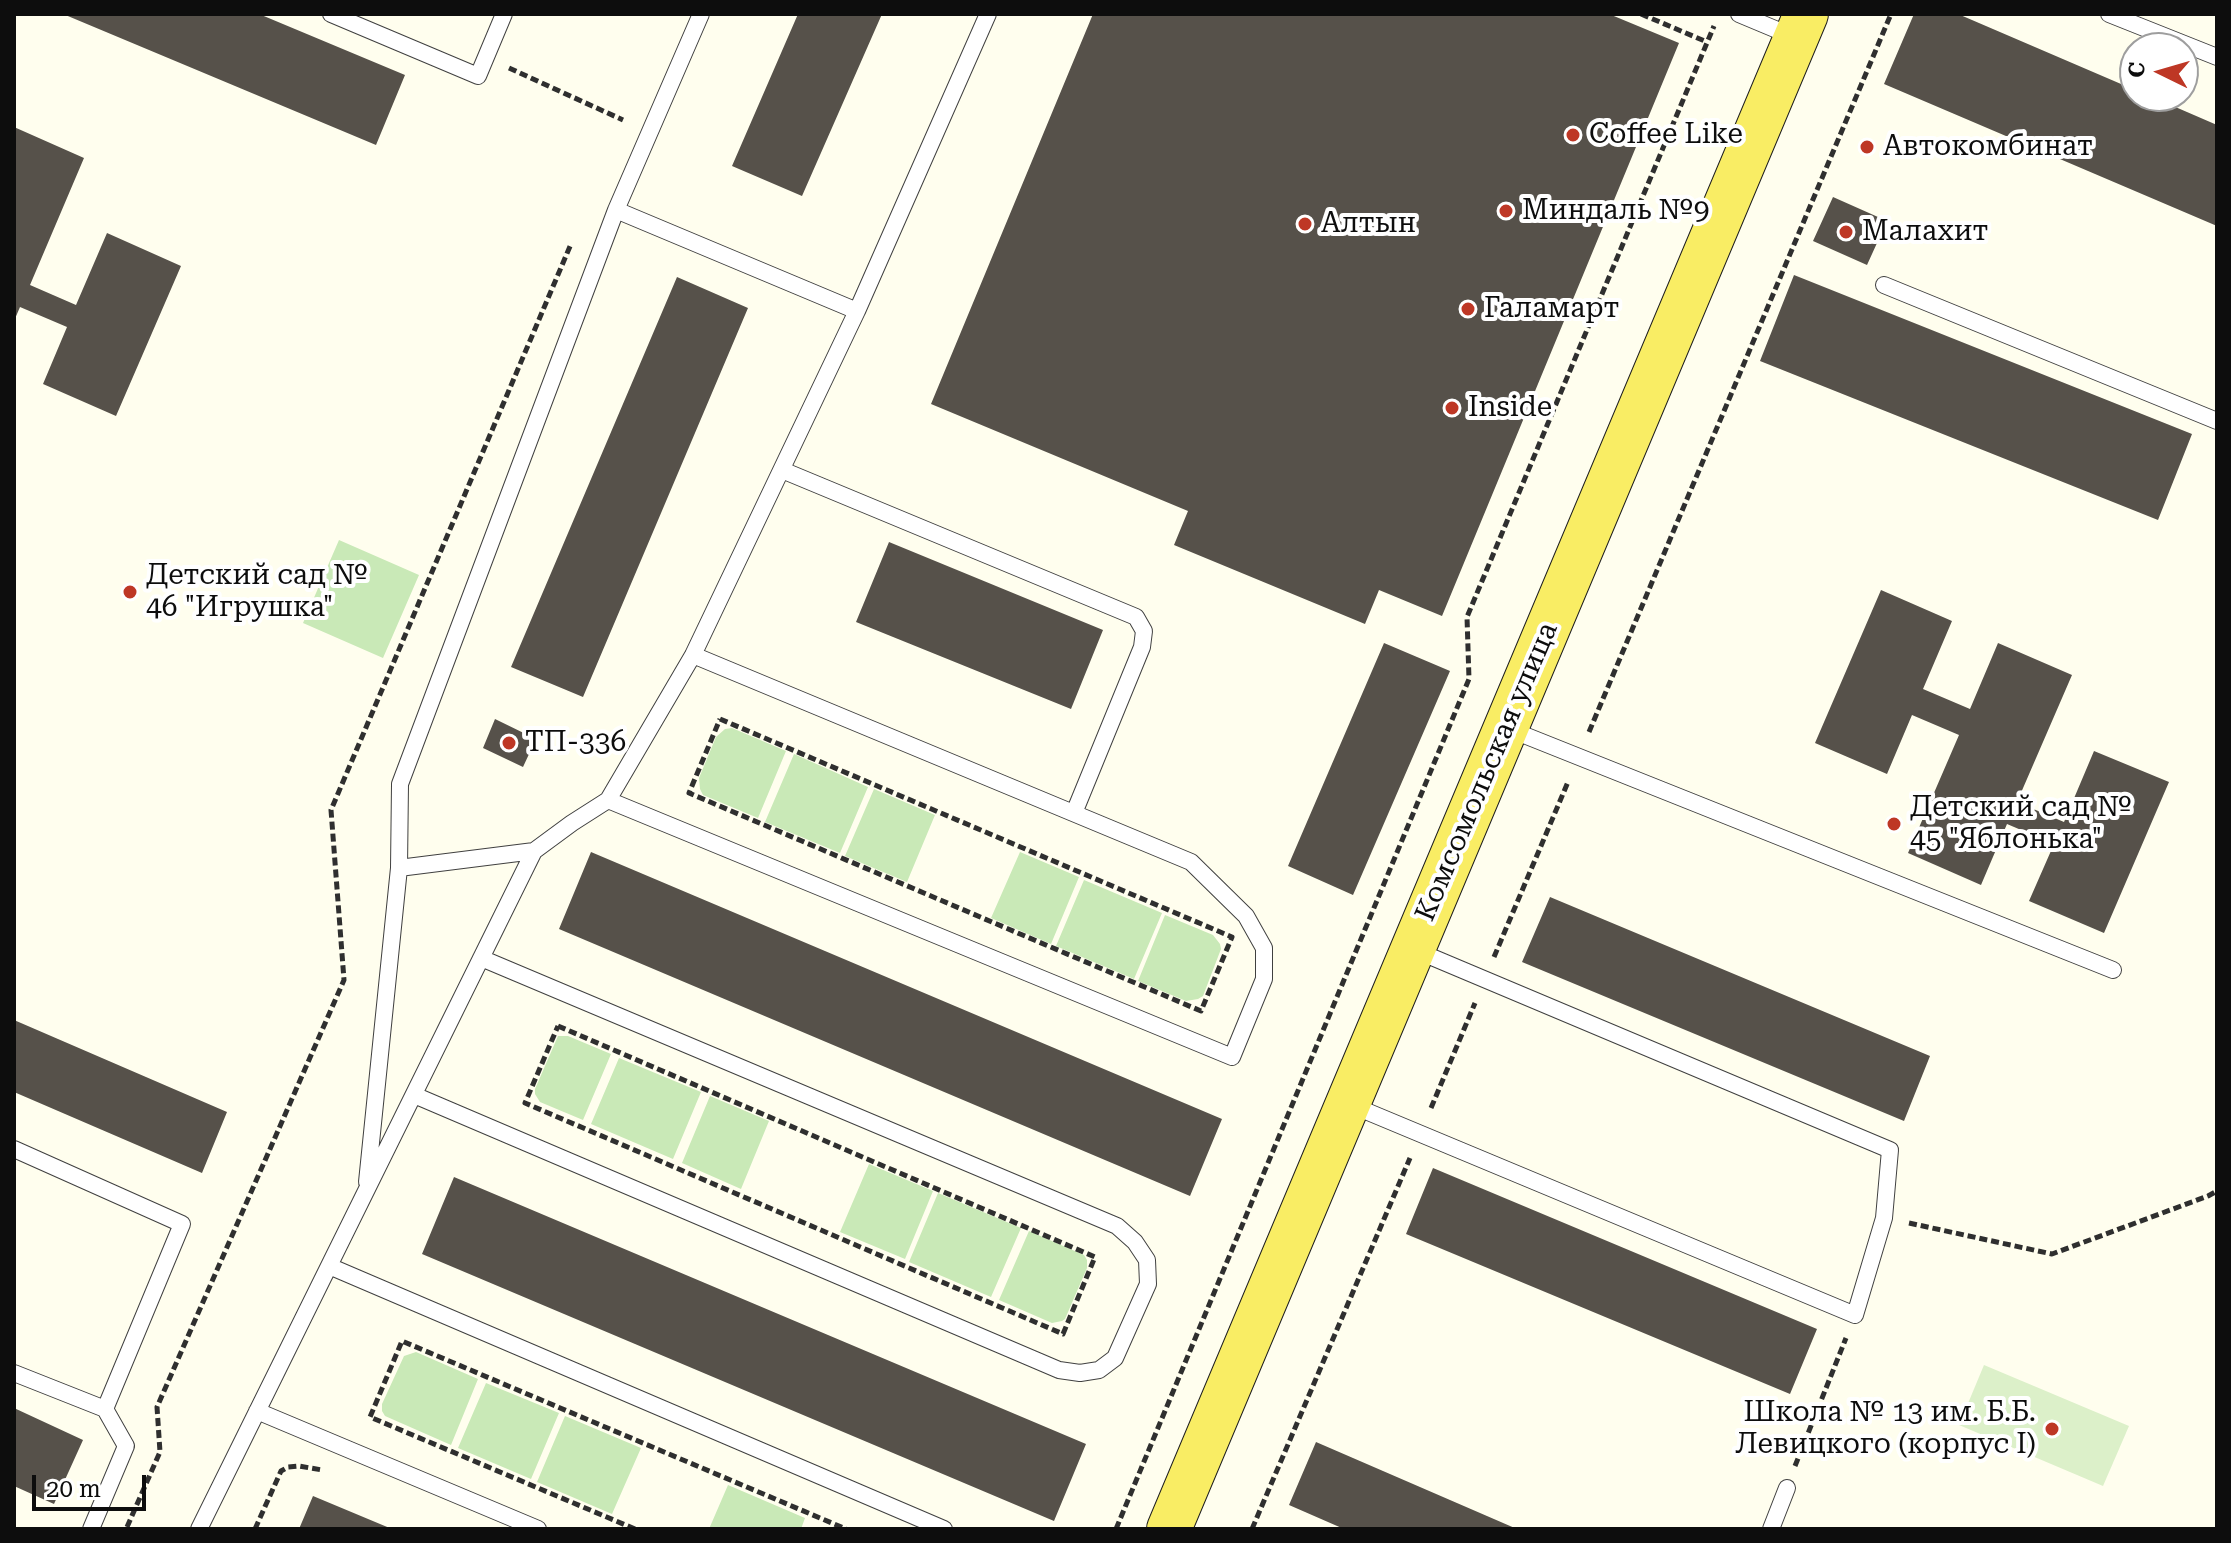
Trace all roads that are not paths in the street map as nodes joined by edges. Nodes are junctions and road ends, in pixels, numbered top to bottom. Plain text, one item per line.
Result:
1 (331, 14) edge
2 (504, 14) edge
3 (701, 14) edge
4 (988, 14) edge
5 (1739, 14) edge
6 (2109, 14) edge
7 (1801, 26) edge
8 (2217, 57) edge
9 (616, 210) junction
10 (1884, 285) dead end
11 (857, 311) junction
12 (2217, 421) edge
13 (782, 470) junction
14 (693, 655) junction
15 (1506, 727) junction
16 (608, 800) junction
17 (1074, 813) junction
18 (534, 851) junction
19 (399, 868) junction
20 (1413, 949) junction
21 (481, 958) junction
22 (2113, 970) dead end
23 (414, 1095) junction
24 (1348, 1103) junction
25 (14, 1149) edge
26 (366, 1192) junction
27 (329, 1266) junction
28 (14, 1373) edge
29 (105, 1409) junction
30 (257, 1411) junction
31 (1787, 1488) road end
32 (1174, 1528) edge
33 (91, 1529) edge
34 (199, 1529) edge
35 (538, 1529) edge
36 (944, 1529) edge
37 (1771, 1529) edge

1 - 2 lane
3 - 9 lane
4 - 11 lane
5 - 7 lane
6 - 8 lane
7 - 15 main road, Комсомольская улица
9 - 11 lane
9 - 19 lane
10 - 12 lane
11 - 13 lane
13 - 14 lane
13 - 17 lane
14 - 16 lane
14 - 17 lane
15 - 20 main road, Комсомольская улица
15 - 22 lane
16 - 17 lane
16 - 18 lane
18 - 19 lane
18 - 21 lane
19 - 26 lane
20 - 24 main road, Комсомольская улица
20 - 24 lane
21 - 23 lane
21 - 23 lane
23 - 26 lane
24 - 32 main road, Комсомольская улица
25 - 29 lane
26 - 27 lane
27 - 30 lane
27 - 36 lane
28 - 29 lane
29 - 33 lane
30 - 34 lane
30 - 35 lane
31 - 37 lane

